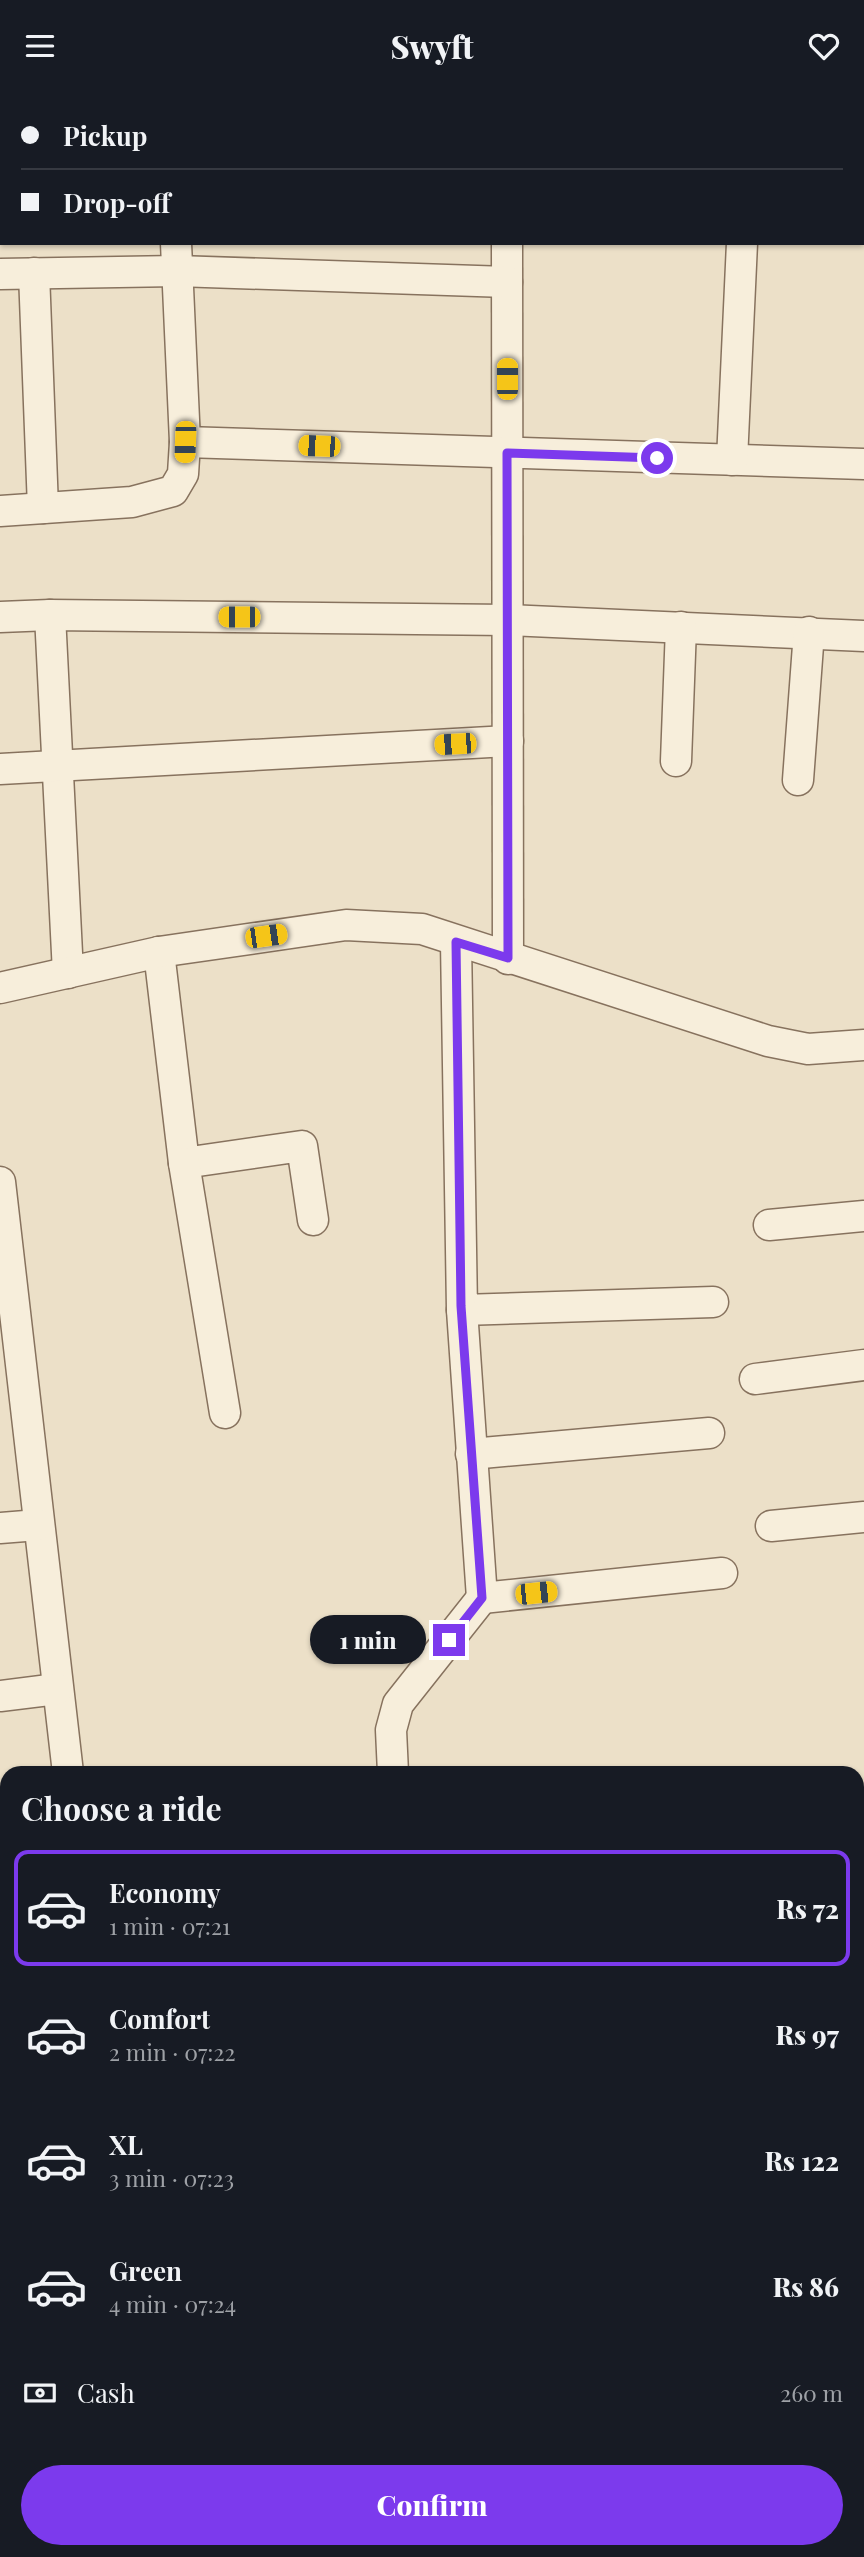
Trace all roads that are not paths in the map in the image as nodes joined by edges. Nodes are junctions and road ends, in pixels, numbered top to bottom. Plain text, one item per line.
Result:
1 (507, 245) edge
2 (742, 245) edge
3 (177, 257) edge
4 (0, 274) edge
5 (34, 274) junction
6 (507, 282) junction
7 (185, 442) junction
8 (507, 453) junction
9 (732, 460) junction
10 (864, 464) edge
11 (43, 508) junction
12 (0, 511) edge
13 (50, 615) junction
14 (0, 617) edge
15 (508, 620) junction
16 (681, 627) junction
17 (809, 632) junction
18 (864, 636) edge
19 (508, 741) junction
20 (676, 761) dead end
21 (57, 766) junction
22 (0, 769) edge
23 (798, 780) dead end
24 (456, 942) junction
25 (159, 952) junction
26 (508, 958) junction
27 (68, 973) junction
28 (0, 988) edge
29 (864, 1045) edge
30 (184, 1163) junction
31 (0, 1182) edge
32 (864, 1216) edge
33 (313, 1220) dead end
34 (769, 1225) dead end
35 (713, 1302) dead end
36 (462, 1310) junction
37 (864, 1365) edge
38 (755, 1379) dead end
39 (225, 1413) dead end
40 (709, 1433) dead end
41 (471, 1454) junction
42 (864, 1517) edge
43 (38, 1525) junction
44 (771, 1526) dead end
45 (0, 1528) edge
46 (722, 1573) dead end
47 (482, 1598) junction
48 (57, 1689) junction
49 (0, 1696) edge
50 (67, 1766) edge
51 (393, 1766) edge

1 - 6 street
2 - 9 street
3 - 5 street
3 - 6 street
3 - 7 street
4 - 5 street
5 - 11 street
6 - 8 street
7 - 8 street
7 - 11 street
8 - 9 street
8 - 15 street
9 - 10 street
11 - 12 street
13 - 14 street
13 - 15 street
13 - 21 street
15 - 16 street
15 - 19 street
16 - 17 street
16 - 20 street
17 - 18 street
17 - 23 street
19 - 21 street
19 - 26 street
21 - 22 street
21 - 27 street
24 - 25 street
24 - 26 street
24 - 36 street
25 - 27 street
25 - 30 street
26 - 29 street
27 - 28 street
30 - 33 street
30 - 39 street
31 - 43 street
32 - 34 street
35 - 36 street
36 - 41 street
37 - 38 street
40 - 41 street
41 - 47 street
42 - 44 street
43 - 45 street
43 - 48 street
46 - 47 street
47 - 51 street
48 - 49 street
48 - 50 street

